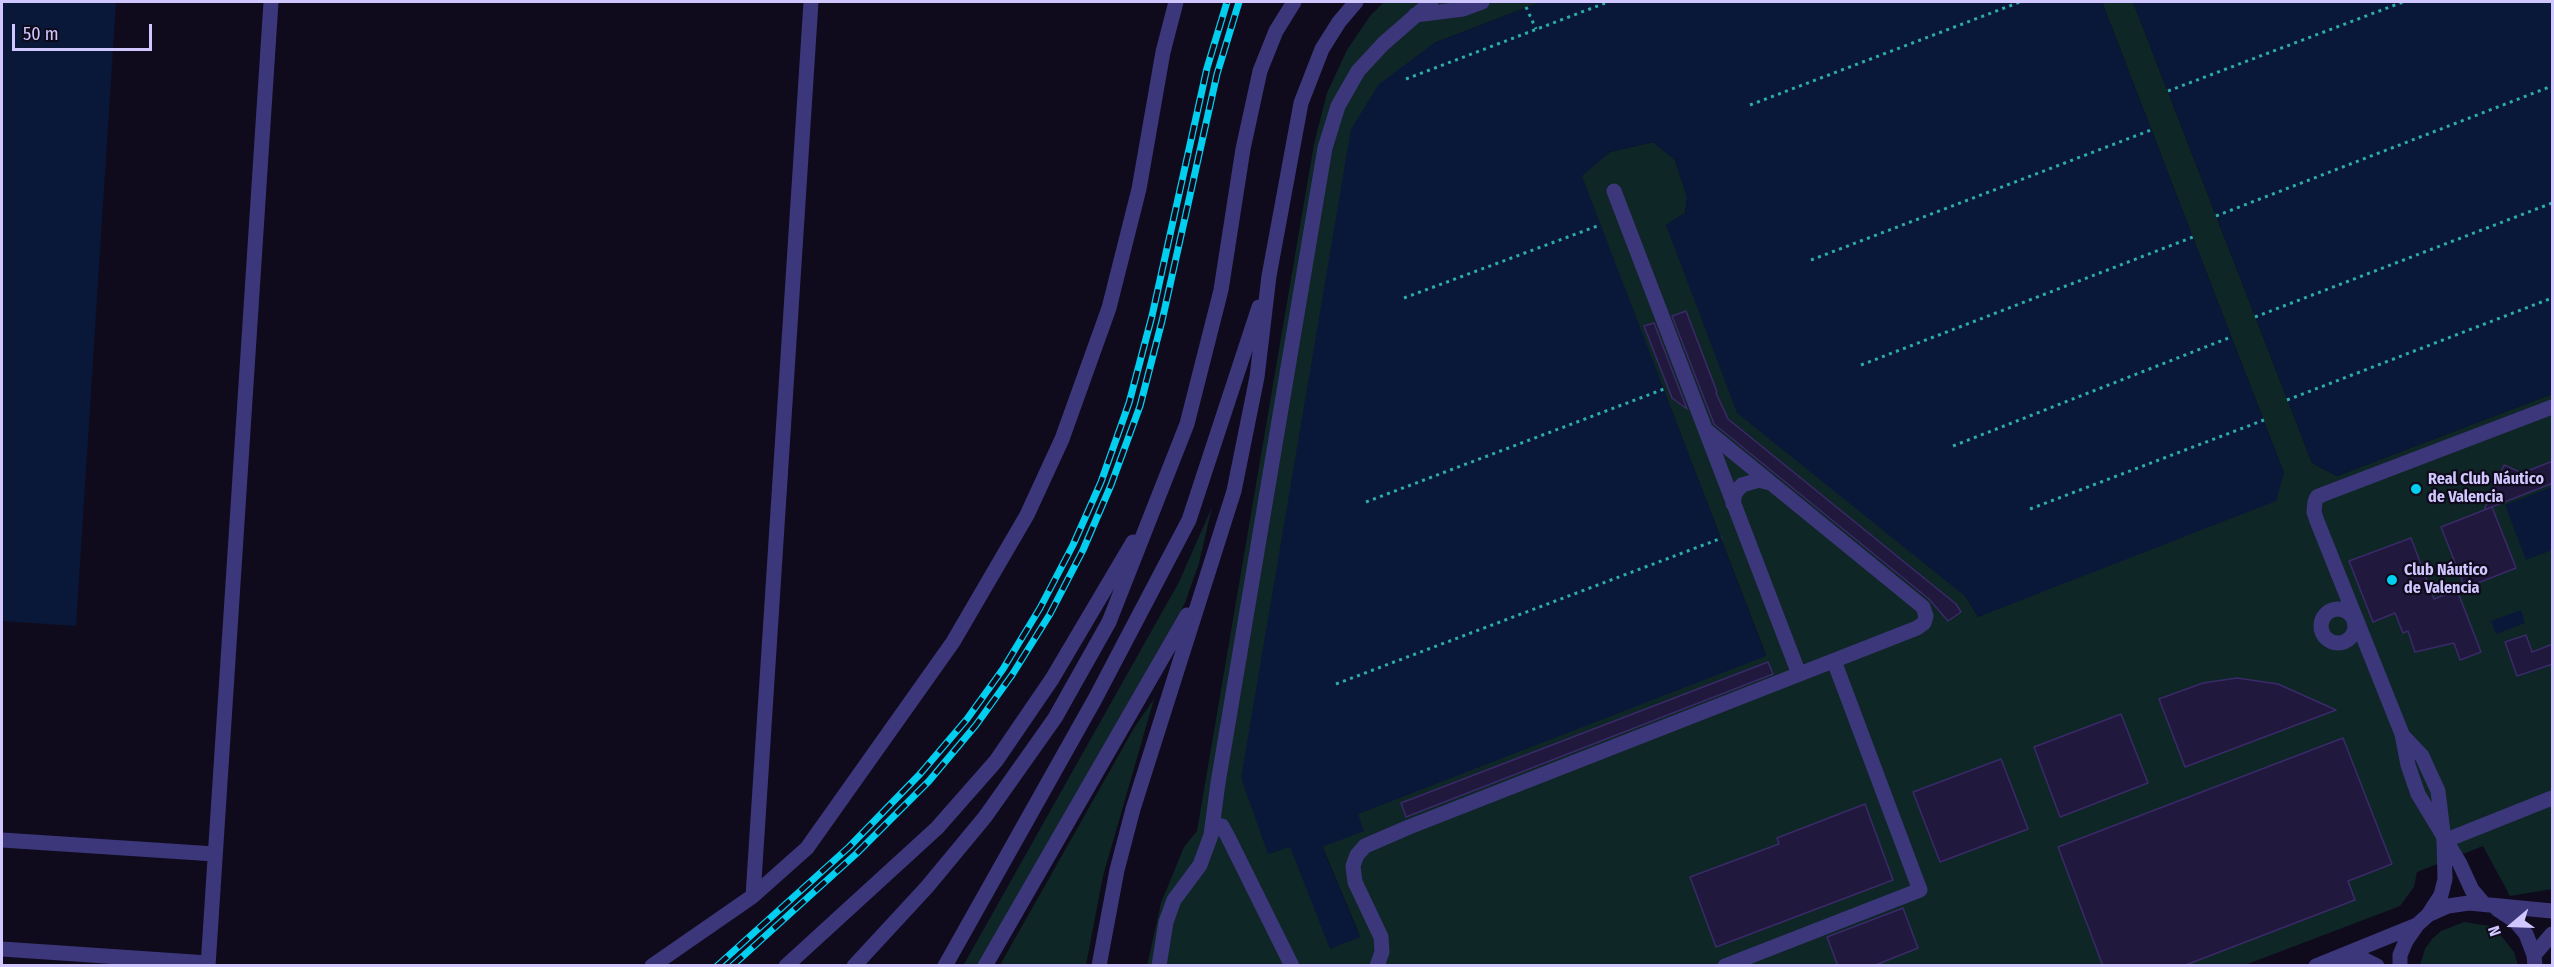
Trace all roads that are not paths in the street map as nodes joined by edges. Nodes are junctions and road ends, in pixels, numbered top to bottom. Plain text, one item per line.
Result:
1 (271, 2) edge
2 (811, 2) edge
3 (1176, 2) edge
4 (1294, 2) edge
5 (1356, 2) edge
6 (1431, 2) edge
7 (1482, 2) edge
8 (1415, 15) junction
9 (1614, 191) dead end
10 (1269, 276) junction
11 (2553, 408) edge
12 (1706, 430) junction
13 (1770, 483) junction
14 (1158, 498) junction
15 (1733, 504) junction
16 (1204, 586) junction
17 (2354, 619) junction
18 (2343, 643) junction
19 (2366, 649) junction
20 (1834, 660) junction
21 (1799, 674) junction
22 (2546, 800) edge
23 (1214, 824) junction
24 (2, 840) edge
25 (2444, 841) junction
26 (215, 854) junction
27 (753, 896) junction
28 (2486, 904) junction
29 (2553, 911) edge
30 (2422, 920) junction
31 (2553, 934) edge
32 (2, 949) edge
33 (2537, 961) edge
34 (208, 964) edge
35 (652, 966) edge
36 (786, 966) edge
37 (854, 966) edge
38 (945, 966) edge
39 (985, 966) edge
40 (1099, 966) edge
41 (1159, 966) edge
42 (1292, 966) edge
43 (1377, 966) edge
44 (1725, 966) edge
45 (2316, 966) edge
46 (2334, 966) edge
47 (2378, 966) edge
48 (2400, 966) edge

1 - 26 street
2 - 27 street
3 - 27 street
4 - 14 street
5 - 10 street
6 - 8 street
7 - 8 street
8 - 23 street
9 - 12 street
10 - 16 street
10 - 38 street
11 - 17 street
12 - 13 street
12 - 15 street
13 - 15 street
13 - 20 street
14 - 36 street
14 - 37 street
15 - 21 street
16 - 39 street
16 - 40 street
17 - 18 street
17 - 18 street
17 - 19 street
18 - 19 street
19 - 25 street
20 - 21 street
20 - 44 street
21 - 43 street
22 - 25 street
23 - 41 street
23 - 42 street
24 - 26 street
25 - 28 street
25 - 30 street
26 - 34 street
27 - 35 street
28 - 29 street
28 - 30 street
28 - 33 street
30 - 45 street
30 - 48 street
31 - 33 street
32 - 34 street
46 - 47 street

